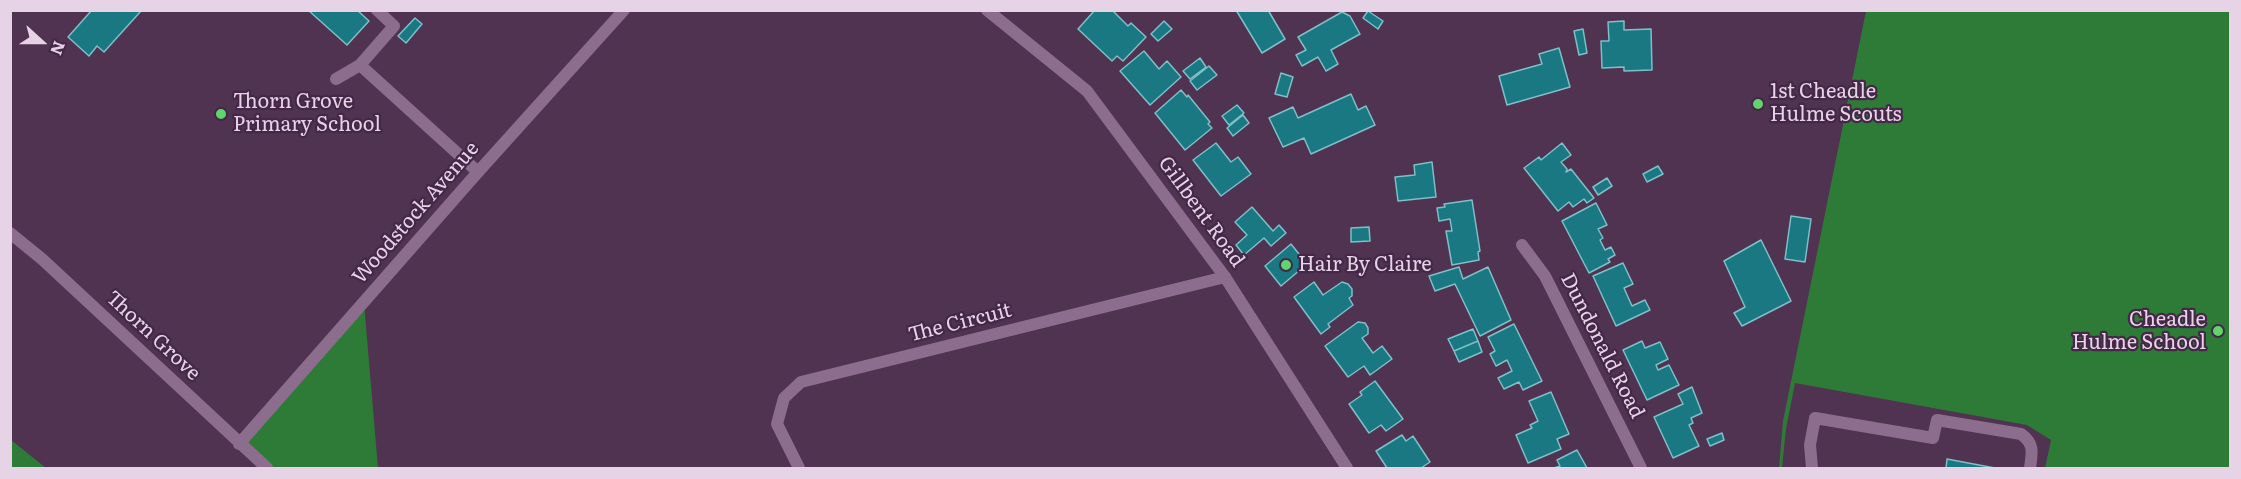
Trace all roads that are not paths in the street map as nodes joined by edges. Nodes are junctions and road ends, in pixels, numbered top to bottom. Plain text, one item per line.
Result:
1 (377, 10) edge
2 (624, 10) edge
3 (987, 10) edge
4 (360, 64) junction
5 (336, 79) dead end
6 (478, 172) junction
7 (10, 233) edge
8 (1522, 245) dead end
9 (1225, 277) junction
10 (240, 444) junction
11 (267, 468) edge
12 (799, 468) edge
13 (1347, 468) edge
14 (1641, 468) edge
15 (1812, 468) edge
16 (2030, 468) edge

1 - 4 street
2 - 6 street, Woodstock Avenue
3 - 9 street, Gillbent Road
4 - 5 street
4 - 6 street
6 - 10 street, Woodstock Avenue
7 - 10 street, Thorn Grove
8 - 14 street, Dundonald Road
9 - 12 street, The Circuit
9 - 13 street, Gillbent Road
10 - 11 street, Thorn Grove
15 - 16 street

